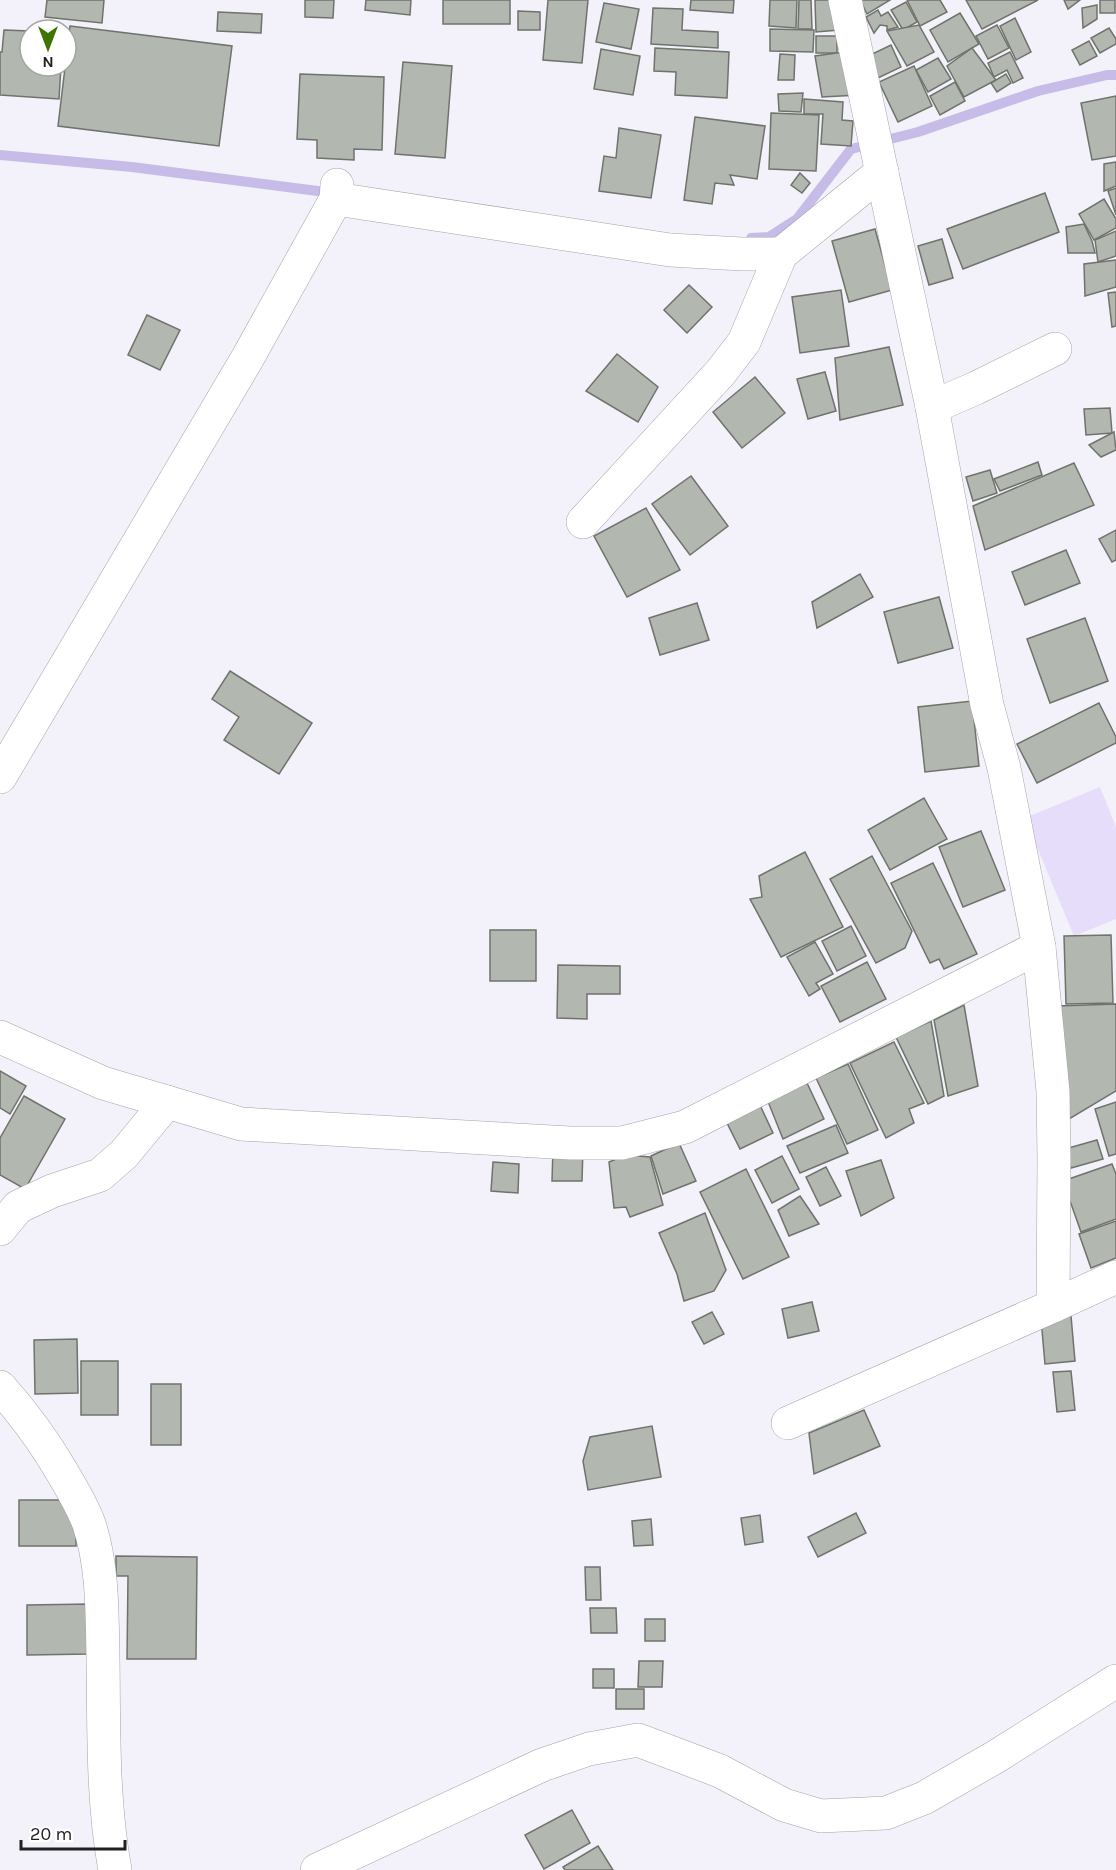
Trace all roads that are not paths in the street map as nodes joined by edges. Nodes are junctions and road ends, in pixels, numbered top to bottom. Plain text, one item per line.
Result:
1 (845, 0) edge
2 (881, 168) junction
3 (780, 254) junction
4 (1055, 349) dead end
5 (932, 407) junction
6 (582, 522) dead end
7 (0, 777) edge
8 (1039, 946) junction
9 (0, 1037) edge
10 (167, 1102) junction
11 (0, 1229) edge
12 (1116, 1277) edge
13 (1053, 1306) junction
14 (0, 1387) edge
15 (789, 1423) dead end
16 (1116, 1681) edge
17 (115, 1870) edge
18 (317, 1870) edge

1 - 2 street
2 - 3 street
2 - 5 street
3 - 6 street
3 - 7 street
4 - 5 street
5 - 8 street
8 - 10 street
8 - 13 street
9 - 10 street
10 - 11 street
12 - 13 street
13 - 15 street
14 - 17 street
16 - 18 street

